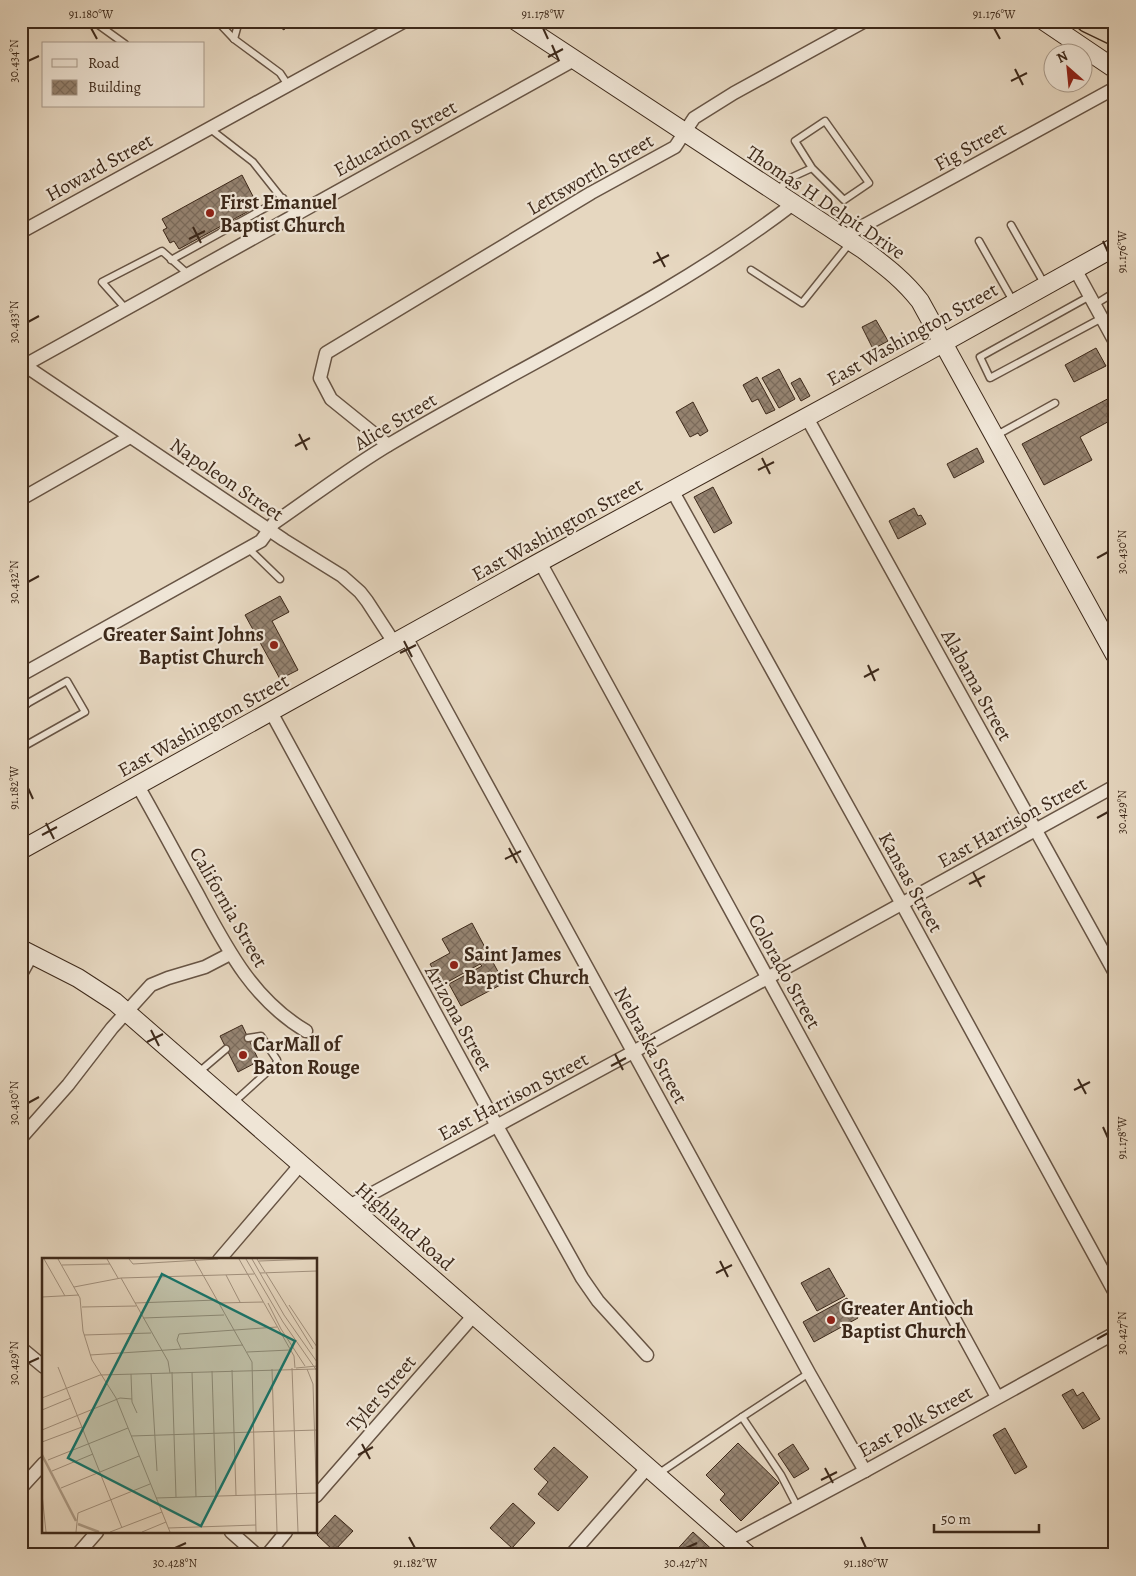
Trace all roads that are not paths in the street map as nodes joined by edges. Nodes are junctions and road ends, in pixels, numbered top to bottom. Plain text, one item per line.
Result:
1 (93, 21) edge
2 (217, 21) edge
3 (239, 21) edge
4 (405, 21) edge
5 (516, 21) edge
6 (864, 21) edge
7 (1044, 21) edge
8 (1088, 21) edge
9 (1115, 34) edge
10 (234, 39) junction
11 (122, 42) edge
12 (574, 60) junction
13 (1115, 69) edge
14 (288, 85) junction
15 (1115, 88) edge
16 (209, 128) junction
17 (685, 133) junction
18 (812, 168) junction
19 (776, 193) junction
20 (282, 198) junction
21 (793, 204) junction
22 (295, 215) junction
23 (1011, 225) dead end
24 (21, 232) edge
25 (847, 240) junction
26 (979, 241) dead end
27 (1115, 247) edge
28 (171, 260) junction
29 (751, 270) dead end
30 (1075, 270) junction
31 (188, 274) junction
32 (1045, 286) junction
33 (1115, 292) edge
34 (1092, 300) junction
35 (1013, 303) junction
36 (126, 308) junction
37 (1102, 318) junction
38 (1115, 342) edge
39 (942, 343) junction
40 (23, 364) edge
41 (1054, 403) dead end
42 (806, 416) junction
43 (130, 437) junction
44 (994, 437) junction
45 (388, 445) junction
46 (672, 490) junction
47 (21, 499) edge
48 (269, 529) junction
49 (248, 548) junction
50 (540, 562) junction
51 (280, 579) dead end
52 (400, 641) junction
53 (1115, 656) edge
54 (21, 675) edge
55 (21, 694) edge
56 (24, 706) edge
57 (271, 712) junction
58 (21, 748) edge
59 (138, 786) junction
60 (1115, 786) edge
61 (1036, 830) junction
62 (21, 850) edge
63 (902, 904) junction
64 (28, 952) edge
65 (230, 954) junction
66 (1115, 973) edge
67 (767, 979) junction
68 (21, 980) edge
69 (126, 1012) junction
70 (306, 1031) dead end
71 (248, 1038) dead end
72 (226, 1048) dead end
73 (633, 1052) junction
74 (198, 1073) junction
75 (232, 1104) junction
76 (496, 1126) junction
77 (21, 1138) edge
78 (301, 1164) junction
79 (349, 1206) junction
80 (221, 1258) edge
81 (1115, 1293) edge
82 (474, 1314) junction
83 (1115, 1332) edge
84 (21, 1348) edge
85 (647, 1355) dead end
86 (42, 1365) edge
87 (809, 1373) junction
88 (997, 1397) junction
89 (742, 1417) junction
90 (42, 1465) edge
91 (652, 1471) junction
92 (865, 1471) junction
93 (21, 1488) edge
94 (318, 1494) edge
95 (797, 1506) junction
96 (95, 1534) edge
97 (233, 1534) edge
98 (284, 1534) edge
99 (732, 1542) junction
100 (77, 1555) edge
101 (257, 1555) edge
102 (266, 1555) edge
103 (571, 1555) edge
104 (748, 1555) edge

1 - 11 lane
2 - 10 lane
3 - 10 lane
4 - 14 street, Howard Street
5 - 12 street, Thomas H Delpit Drive
6 - 17 street, Lettsworth Street
7 - 13 street
8 - 9 highway
10 - 14 lane
12 - 17 street, Thomas H Delpit Drive
12 - 22 street, Education Street
14 - 16 street, Howard Street
15 - 25 street, Fig Street
16 - 20 lane
16 - 24 street, Howard Street
17 - 19 street, Thomas H Delpit Drive
17 - 45 street, Lettsworth Street
18 - 18 lane
18 - 19 lane
19 - 21 street, Thomas H Delpit Drive
20 - 22 lane
20 - 28 lane
21 - 25 street, Thomas H Delpit Drive
21 - 45 street, Alice Street
22 - 31 street, Education Street
23 - 32 lane
25 - 29 lane
25 - 39 street, Thomas H Delpit Drive
26 - 35 lane
27 - 30 street, East Washington Street
28 - 31 lane
28 - 36 lane
30 - 32 street, East Washington Street
30 - 34 street
31 - 36 street, Education Street
32 - 35 street, East Washington Street
33 - 34 lane
34 - 37 street
34 - 37 lane
35 - 39 street, East Washington Street
36 - 40 street, Education Street
37 - 38 street
39 - 42 street, East Washington Street
39 - 44 street, Thomas H Delpit Drive
40 - 43 street, Napoleon Street
41 - 44 lane
42 - 46 street, East Washington Street
42 - 61 street, Alabama Street
43 - 47 street
43 - 48 street, Napoleon Street
44 - 53 street, Thomas H Delpit Drive
45 - 48 street, Alice Street
46 - 50 street, East Washington Street
46 - 63 street, Kansas Street
48 - 49 street, Alice Street
48 - 52 street, Napoleon Street
49 - 51 lane
49 - 54 street, Alice Street
50 - 52 street, East Washington Street
50 - 67 street, Colorado Street
52 - 57 street, East Washington Street
52 - 73 street, Nebraska Street
55 - 56 lane
56 - 58 lane
57 - 59 street, East Washington Street
57 - 76 street, Arizona Street
59 - 62 street, East Washington Street
59 - 65 street, California Street
60 - 61 street, East Harrison Street
61 - 63 street, East Harrison Street
61 - 66 street, Alabama Street
63 - 67 street, East Harrison Street
63 - 81 street, Kansas Street
64 - 68 lane
64 - 69 street, Highland Road
65 - 69 street
65 - 70 street, California Street
67 - 73 street, East Harrison Street
67 - 88 street, Colorado Street
69 - 74 street, Highland Road
69 - 77 street
71 - 75 lane
72 - 74 lane
73 - 76 street, East Harrison Street
73 - 87 street, Nebraska Street
74 - 75 street, Highland Road
75 - 78 street, Highland Road
76 - 79 street, East Harrison Street
76 - 85 street, Arizona Street
78 - 79 street, Highland Road
78 - 80 street
79 - 82 street, Highland Road
82 - 91 street, Highland Road
82 - 94 street, Tyler Street
83 - 88 street, East Polk Street
84 - 86 street
87 - 89 lane
87 - 92 street, Nebraska Street
88 - 92 street, East Polk Street
89 - 91 lane
89 - 95 lane
90 - 93 street
91 - 99 street, Highland Road
91 - 103 street
92 - 95 street, East Polk Street
95 - 99 street, East Polk Street
96 - 100 street
97 - 101 street
98 - 102 street
99 - 104 street, Highland Road

